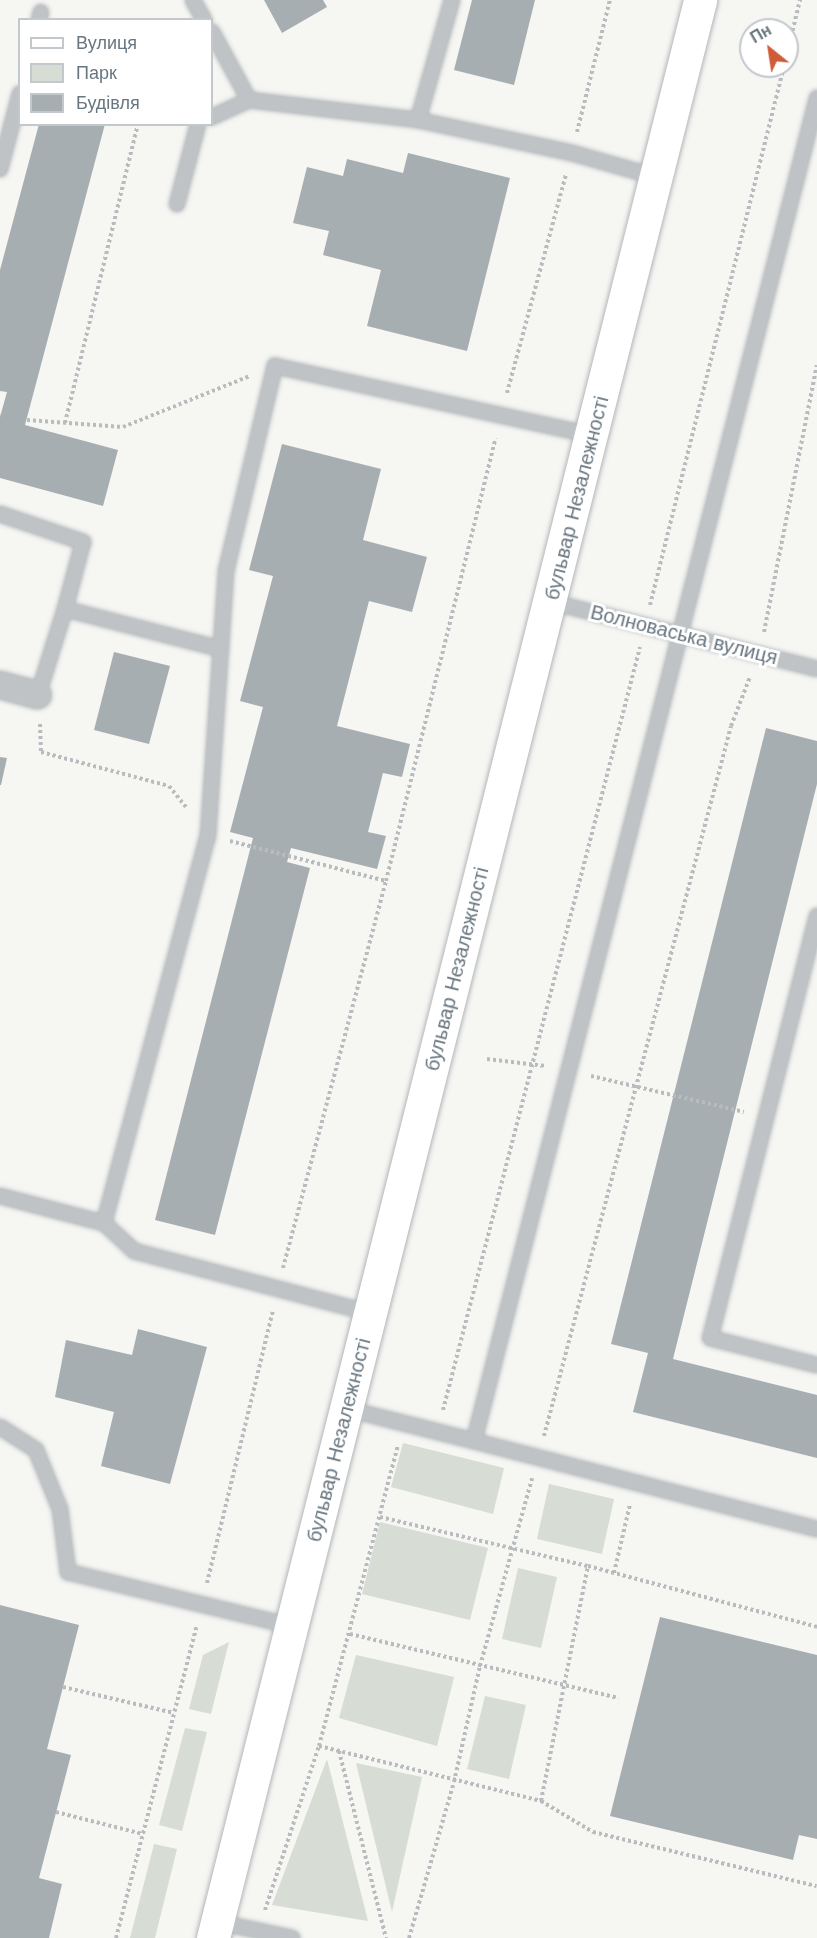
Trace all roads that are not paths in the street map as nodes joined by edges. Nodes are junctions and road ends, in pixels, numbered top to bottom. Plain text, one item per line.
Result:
1 (193, 0) edge
2 (452, 0) edge
3 (700, 0) edge
4 (203, 18) edge
5 (213, 35) edge
6 (817, 98) edge
7 (249, 100) junction
8 (18, 102) edge
9 (213, 117) edge
10 (418, 120) junction
11 (197, 126) edge
12 (0, 169) edge
13 (656, 177) junction
14 (177, 204) dead end
15 (592, 435) junction
16 (0, 514) edge
17 (551, 602) junction
18 (65, 609) junction
19 (681, 633) junction
20 (221, 649) junction
21 (817, 669) edge
22 (0, 686) edge
23 (38, 695) joint
24 (817, 916) edge
25 (0, 1196) edge
26 (104, 1223) junction
27 (371, 1313) junction
28 (817, 1365) edge
29 (347, 1409) junction
30 (0, 1427) edge
31 (474, 1441) junction
32 (817, 1529) edge
33 (292, 1626) junction
34 (215, 1930) edge
35 (292, 1938) edge

1 - 4 lane
2 - 10 lane
3 - 13 main road, бульвар Незалежності
5 - 7 lane
6 - 19 lane
7 - 9 lane
7 - 10 lane
8 - 12 lane
10 - 13 lane
11 - 14 lane
13 - 15 main road, бульвар Незалежності
15 - 17 main road, бульвар Незалежності
15 - 20 lane
16 - 18 lane
17 - 19 lane, Волноваська вулиця
17 - 27 main road, бульвар Незалежності
18 - 20 lane
18 - 23 lane
19 - 21 lane, Волноваська вулиця
19 - 31 lane
20 - 26 lane
22 - 23 street
24 - 28 lane
25 - 26 lane
26 - 27 lane
27 - 29 main road, бульвар Незалежності
29 - 31 lane
29 - 33 main road, бульвар Незалежності
30 - 33 lane
31 - 32 lane
33 - 34 main road, бульвар Незалежності
34 - 35 lane

